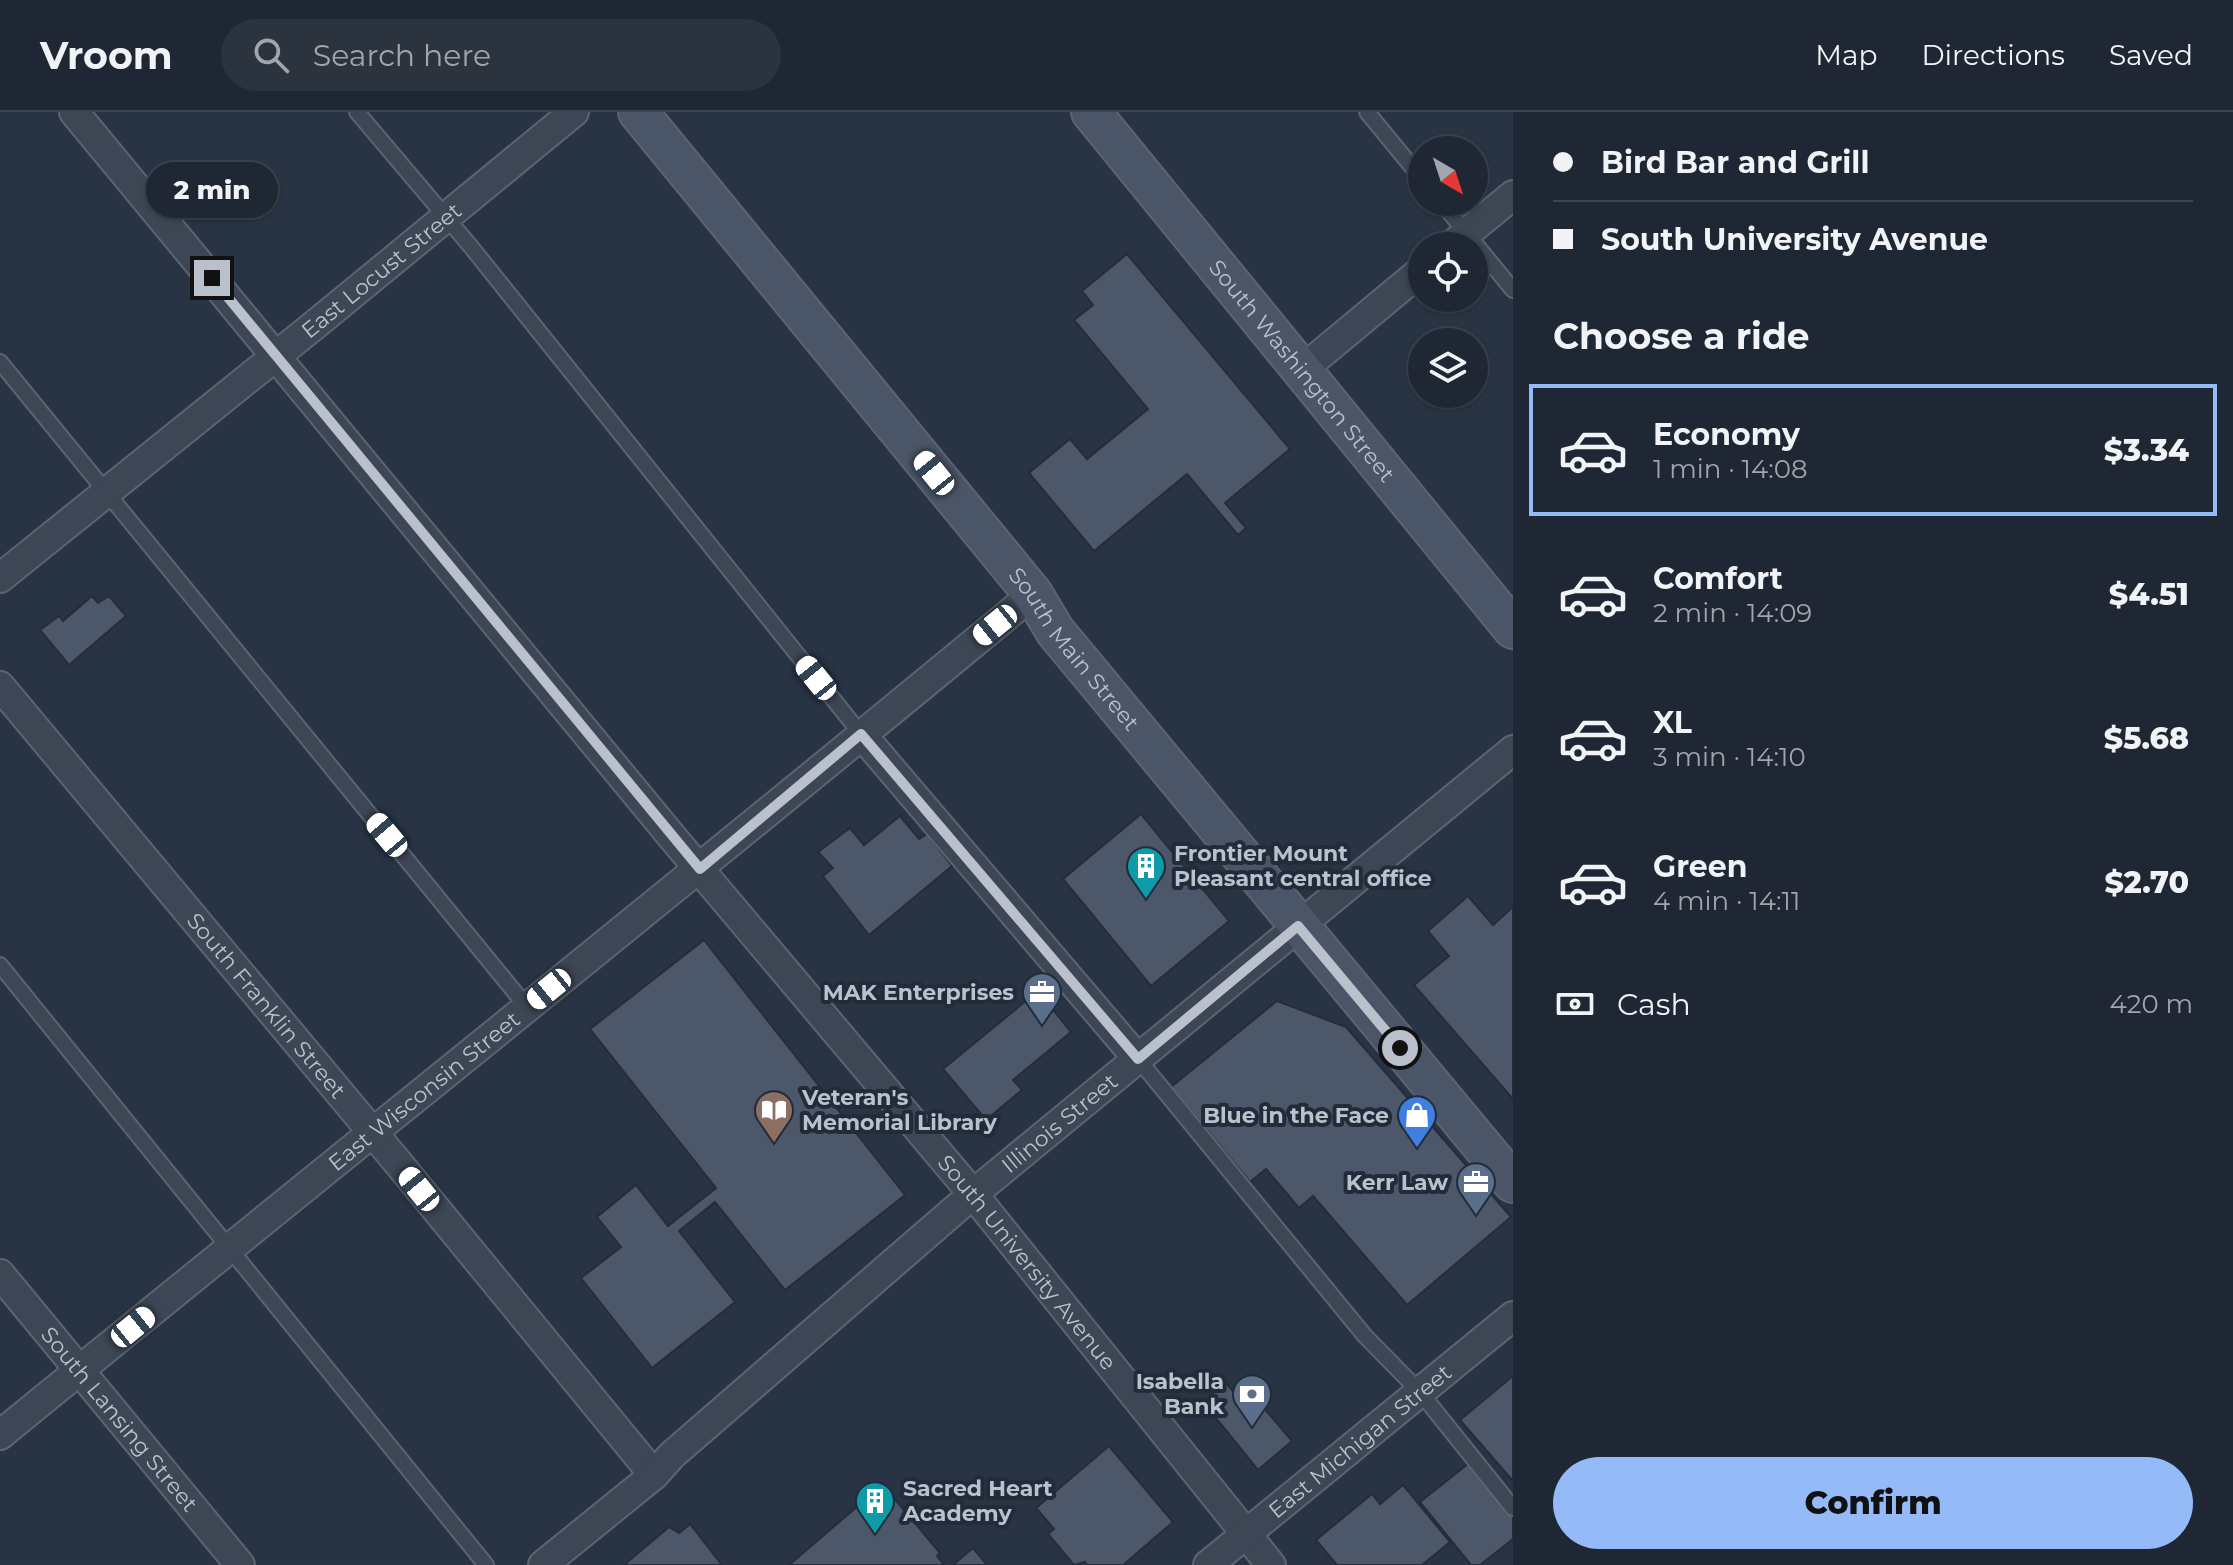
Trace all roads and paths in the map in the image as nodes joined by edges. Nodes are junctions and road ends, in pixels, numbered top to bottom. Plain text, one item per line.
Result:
1 (74, 112) edge
2 (357, 112) edge
3 (574, 112) edge
4 (638, 112) edge
5 (1091, 112) edge
6 (1367, 112) edge
7 (1408, 162) edge
8 (1513, 195) edge
9 (445, 216) junction
10 (1469, 232) edge
11 (1488, 267) edge
12 (1408, 282) edge
13 (1513, 290) edge
14 (275, 356) junction
15 (0, 362) edge
16 (1303, 369) junction
17 (107, 494) junction
18 (0, 578) edge
19 (1033, 594) junction
20 (1513, 629) edge
21 (0, 686) edge
22 (861, 734) junction
23 (1513, 750) edge
24 (700, 869) junction
25 (1298, 926) junction
26 (0, 965) edge
27 (527, 1007) junction
28 (1138, 1059) junction
29 (371, 1132) junction
30 (1513, 1183) edge
31 (973, 1194) junction
32 (228, 1249) junction
33 (0, 1274) edge
34 (1513, 1316) edge
35 (79, 1371) junction
36 (1420, 1392) junction
37 (0, 1435) edge
38 (654, 1475) junction
39 (1513, 1508) edge
40 (1246, 1533) junction
41 (240, 1565) edge
42 (486, 1565) edge
43 (543, 1565) edge
44 (1208, 1565) edge
45 (1271, 1565) edge

1 - 14 street, South University Avenue
2 - 9 lane
3 - 9 street, East Locust Street
4 - 19 street, South Main Street
5 - 16 street, South Washington Street
6 - 7 lane
8 - 10 street
9 - 14 street, East Locust Street
9 - 22 lane
11 - 13 lane
12 - 16 street
14 - 17 street, East Locust Street
14 - 24 street, South University Avenue
15 - 17 lane
16 - 20 street, South Washington Street
17 - 18 street, East Locust Street
17 - 27 lane
19 - 22 street, East Wisconsin Street
19 - 25 street, South Main Street
21 - 29 street, South Franklin Street
22 - 24 street, East Wisconsin Street
22 - 28 street
23 - 25 street, Illinois Street
24 - 27 street, East Wisconsin Street
24 - 31 street, South University Avenue
25 - 28 street, Illinois Street
25 - 30 street, South Main Street
26 - 32 lane
27 - 29 street, East Wisconsin Street
28 - 31 street, Illinois Street
28 - 36 lane
29 - 32 street, East Wisconsin Street
29 - 38 street, South Franklin Street
31 - 38 street, Illinois Street
31 - 40 street, South University Avenue
32 - 35 street, East Wisconsin Street
32 - 42 lane
33 - 35 street, South Lansing Street
34 - 36 street, East Michigan Street
35 - 37 street, East Wisconsin Street
35 - 41 street, South Lansing Street
36 - 39 lane
36 - 40 street, East Michigan Street
38 - 43 street, Illinois Street
40 - 44 street, East Michigan Street
40 - 45 street, South University Avenue

